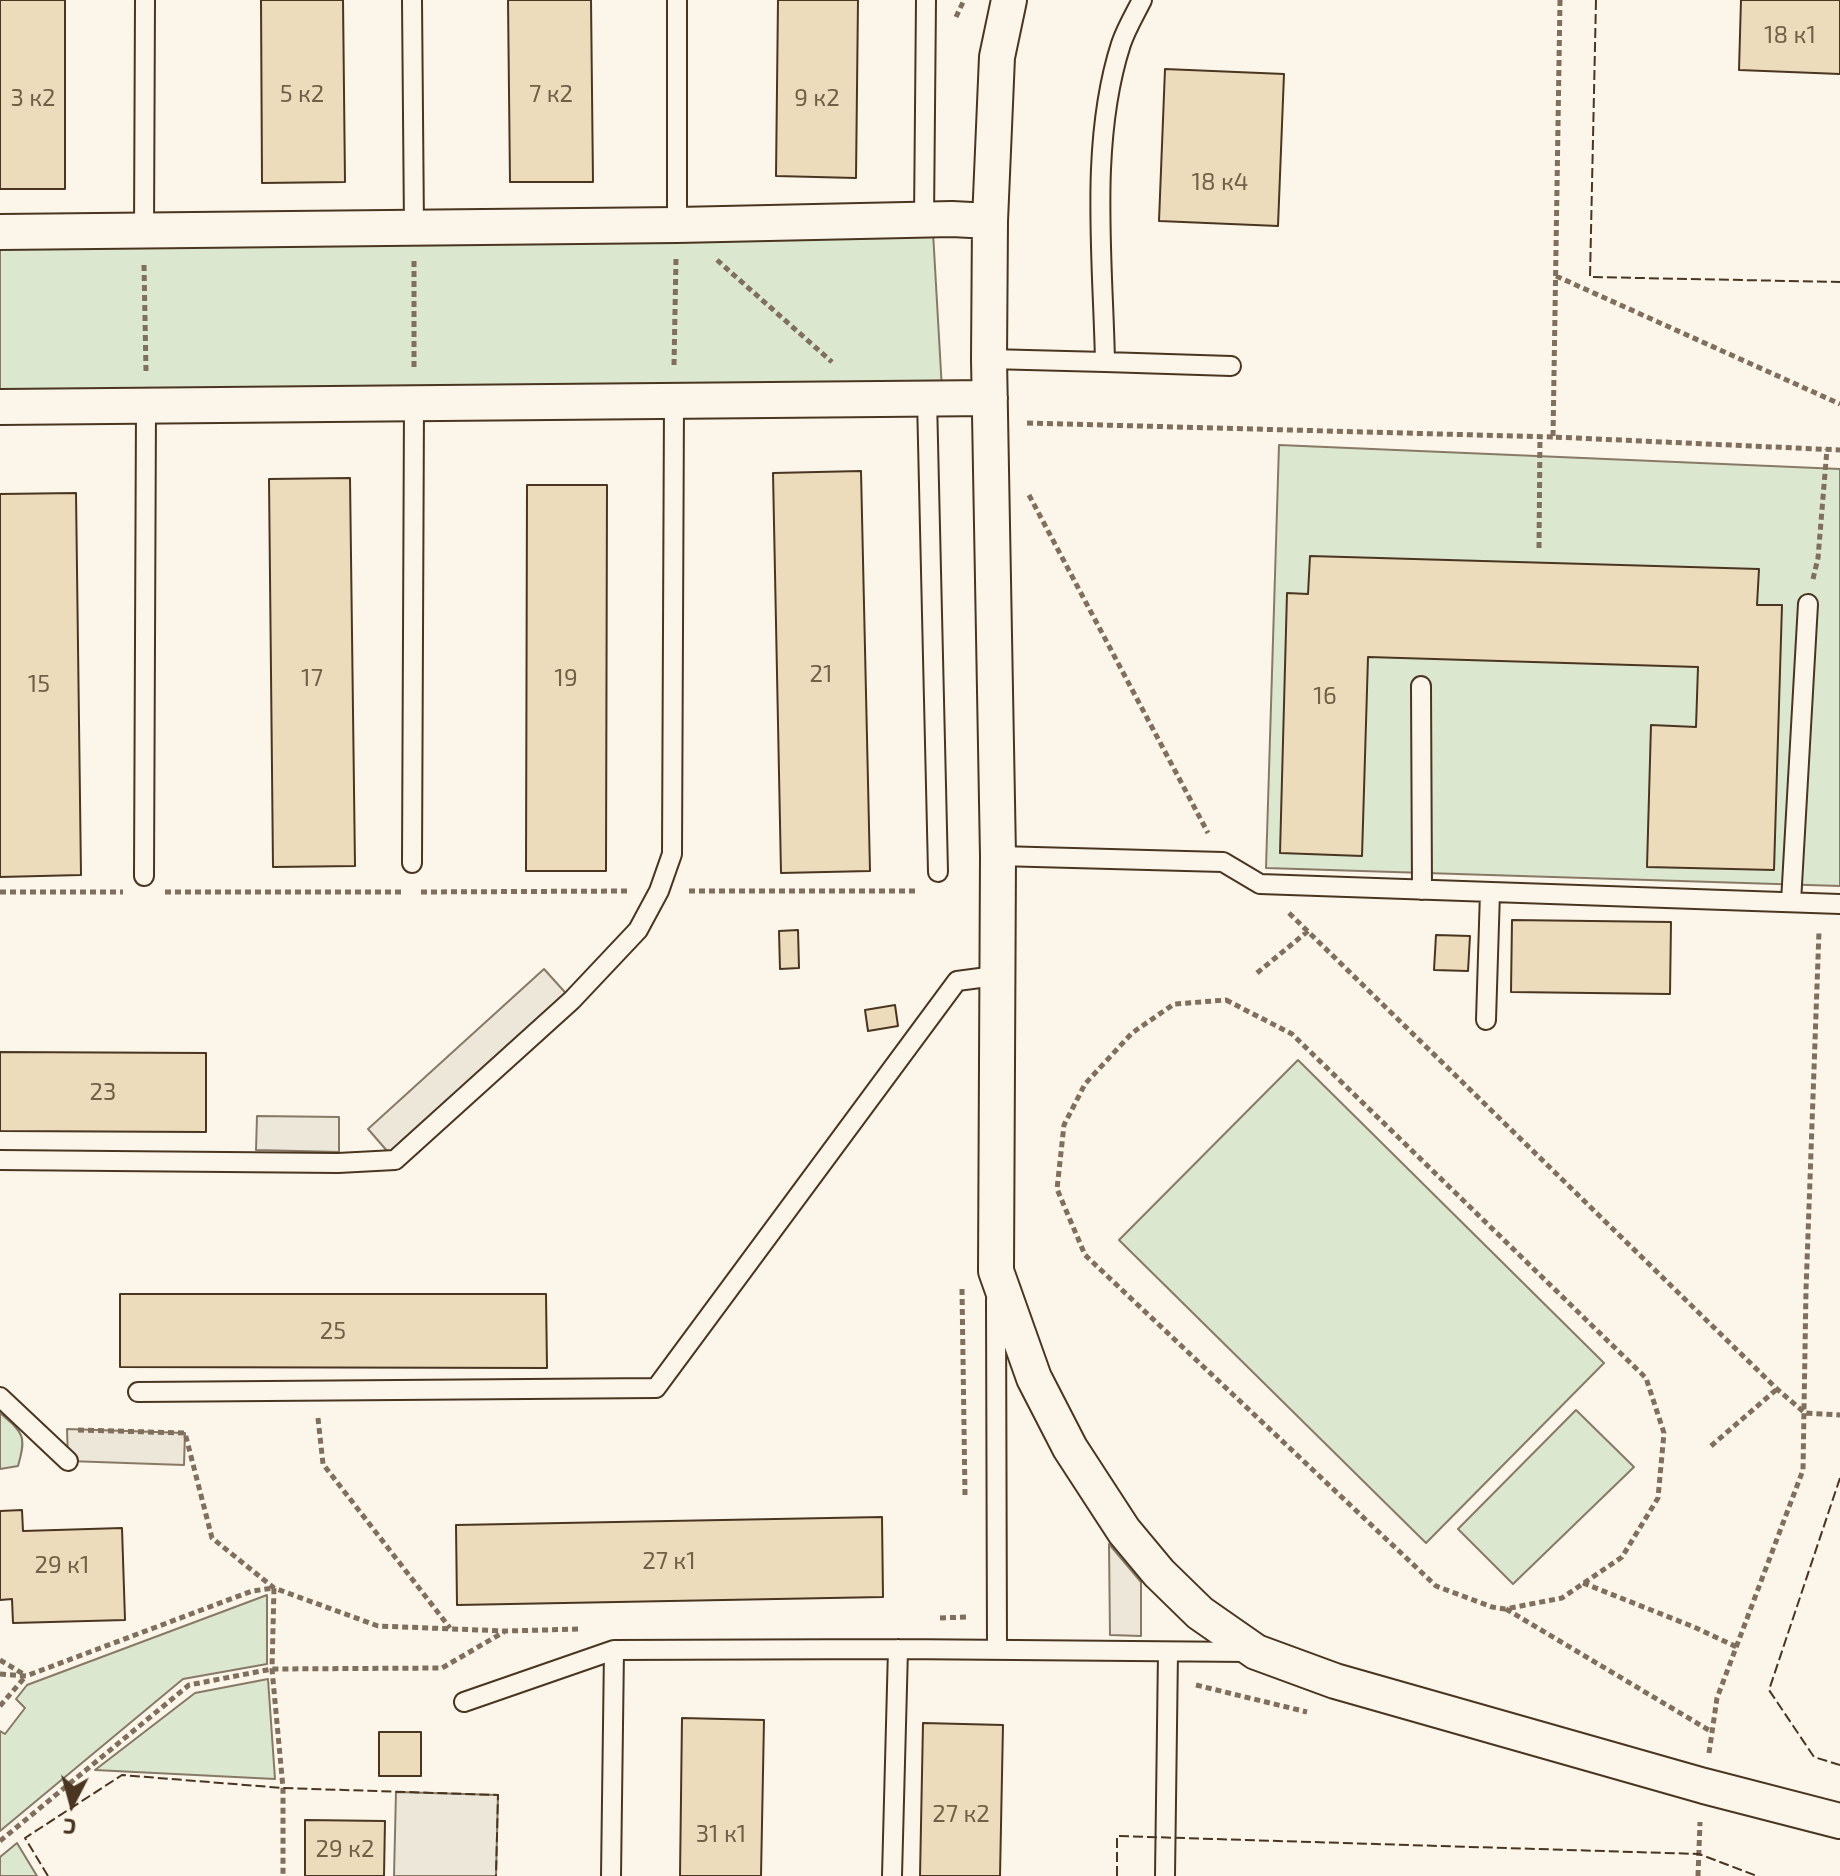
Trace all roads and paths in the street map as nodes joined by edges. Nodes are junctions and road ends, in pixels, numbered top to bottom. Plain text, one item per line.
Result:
1 (145, 0) edge
2 (412, 0) edge
3 (677, 0) edge
4 (926, 0) edge
5 (964, 0) edge
6 (1009, 0) edge
7 (1142, 0) edge
8 (1560, 0) edge
9 (954, 22) dead end
10 (924, 220) junction
11 (990, 221) junction
12 (677, 225) junction
13 (414, 228) junction
14 (0, 232) edge
15 (144, 232) junction
16 (1556, 276) junction
17 (989, 359) junction
18 (1105, 362) junction
19 (1231, 366) dead end
20 (927, 399) junction
21 (874, 400) junction
22 (674, 402) junction
23 (1840, 404) edge
24 (414, 405) junction
25 (0, 407) edge
26 (146, 407) junction
27 (991, 410) junction
28 (1540, 437) junction
29 (1553, 437) junction
30 (1827, 449) junction
31 (1840, 450) edge
32 (1027, 491) dead end
33 (1539, 548) dead end
34 (1818, 558) dead end
35 (1808, 604) dead end
36 (1421, 686) dead end
37 (998, 856) junction
38 (1223, 862) junction
39 (412, 863) dead end
40 (938, 872) dead end
41 (144, 876) dead end
42 (1260, 884) junction
43 (1422, 890) junction
44 (659, 891) junction
45 (694, 891) dead end
46 (924, 891) dead end
47 (0, 892) edge
48 (130, 892) dead end
49 (160, 892) dead end
50 (1490, 892) junction
51 (1791, 902) junction
52 (1820, 903) junction
53 (1840, 904) edge
54 (1308, 931) junction
55 (1257, 973) dead end
56 (995, 976) junction
57 (1486, 1020) dead end
58 (0, 1160) edge
59 (996, 1271) junction
60 (962, 1283) dead end
61 (1777, 1389) junction
62 (138, 1392) dead end
63 (315, 1392) junction
64 (0, 1397) edge
65 (1805, 1413) junction
66 (1840, 1415) edge
67 (67, 1429) dead end
68 (1711, 1446) dead end
69 (68, 1461) dead end
70 (965, 1506) dead end
71 (1583, 1583) junction
72 (274, 1588) junction
73 (966, 1601) dead end
74 (1505, 1609) junction
75 (935, 1618) dead end
76 (450, 1629) junction
77 (584, 1629) dead end
78 (505, 1631) junction
79 (1737, 1647) junction
80 (898, 1649) junction
81 (614, 1650) junction
82 (997, 1650) junction
83 (1168, 1652) junction
84 (1256, 1652) junction
85 (0, 1660) edge
86 (272, 1669) junction
87 (0, 1674) edge
88 (26, 1676) junction
89 (464, 1702) dead end
90 (0, 1706) edge
91 (1712, 1732) junction
92 (1704, 1786) junction
93 (1840, 1821) edge
94 (0, 1841) edge
95 (283, 1876) edge
96 (611, 1876) edge
97 (892, 1876) edge
98 (1165, 1876) edge
99 (1698, 1876) edge

1 - 15 lane
2 - 13 lane
3 - 12 lane
4 - 10 lane
5 - 9 path
6 - 11 street
7 - 18 lane
8 - 16 path
10 - 11 street
10 - 12 street
11 - 17 street
12 - 13 street
12 - 21 path
12 - 22 path
13 - 15 street
13 - 24 path
14 - 15 street
15 - 26 path
16 - 23 path
16 - 29 path
17 - 18 lane
17 - 27 street
18 - 19 lane
20 - 21 street
20 - 27 street
20 - 40 lane
21 - 22 street
22 - 24 street
22 - 44 lane
24 - 26 street
24 - 39 lane
25 - 26 street
26 - 41 lane
27 - 28 path
27 - 37 street
28 - 29 path
28 - 33 path
29 - 30 path
30 - 31 path
30 - 34 path
32 - 38 path
35 - 51 lane
36 - 43 lane
37 - 38 lane
37 - 56 street
38 - 42 lane
42 - 43 lane
42 - 54 path
43 - 50 lane
44 - 49 path
44 - 58 lane
45 - 46 path
47 - 48 path
50 - 51 lane
50 - 57 lane
51 - 52 lane
52 - 53 lane
52 - 65 path
54 - 55 path
54 - 61 path
56 - 59 street
56 - 63 lane
59 - 82 lane
59 - 84 street
60 - 70 path
61 - 65 path
61 - 68 path
62 - 63 lane
63 - 76 path
64 - 69 lane
65 - 66 path
65 - 79 path
67 - 72 path
71 - 74 path
71 - 74 path
71 - 79 path
72 - 76 path
72 - 86 path
72 - 88 path
73 - 75 path
74 - 91 path
76 - 78 path
77 - 78 path
78 - 86 path
79 - 91 path
80 - 81 lane
80 - 82 lane
80 - 97 lane
81 - 89 lane
81 - 96 lane
82 - 83 lane
83 - 84 lane
83 - 98 lane
84 - 92 street
85 - 88 path
86 - 94 path
86 - 95 path
87 - 88 path
88 - 90 path
91 - 92 path
92 - 93 street
92 - 99 path

